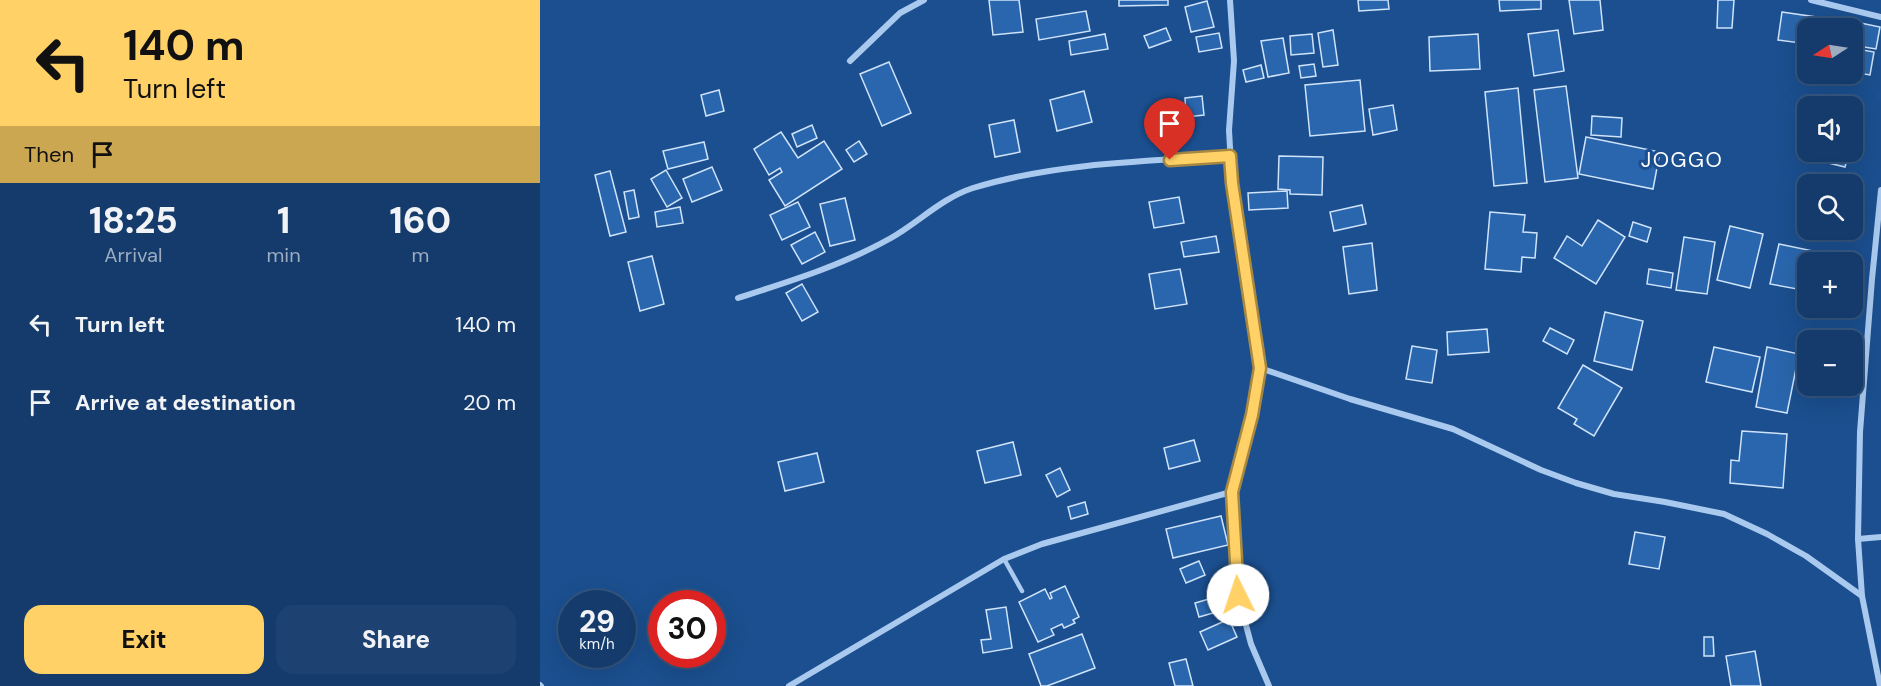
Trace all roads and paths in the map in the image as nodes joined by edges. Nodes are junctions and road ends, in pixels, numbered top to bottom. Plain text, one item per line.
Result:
1 (924, 0) edge
2 (1230, 0) edge
3 (1811, 0) edge
4 (1881, 18) edge
5 (850, 61) dead end
6 (1230, 156) junction
7 (1881, 190) edge
8 (738, 298) dead end
9 (1260, 368) junction
10 (1232, 492) junction
11 (1881, 537) edge
12 (1858, 538) junction
13 (1004, 559) junction
14 (1022, 591) dead end
15 (1862, 596) junction
16 (789, 686) edge
17 (1269, 686) edge
18 (1880, 686) edge

1 - 5 street
2 - 6 street
3 - 4 street
6 - 8 street
6 - 9 street
7 - 12 street
9 - 10 street
9 - 15 street
10 - 13 street
10 - 17 street
11 - 12 street
12 - 15 street
13 - 14 lane
13 - 16 street
15 - 18 street

